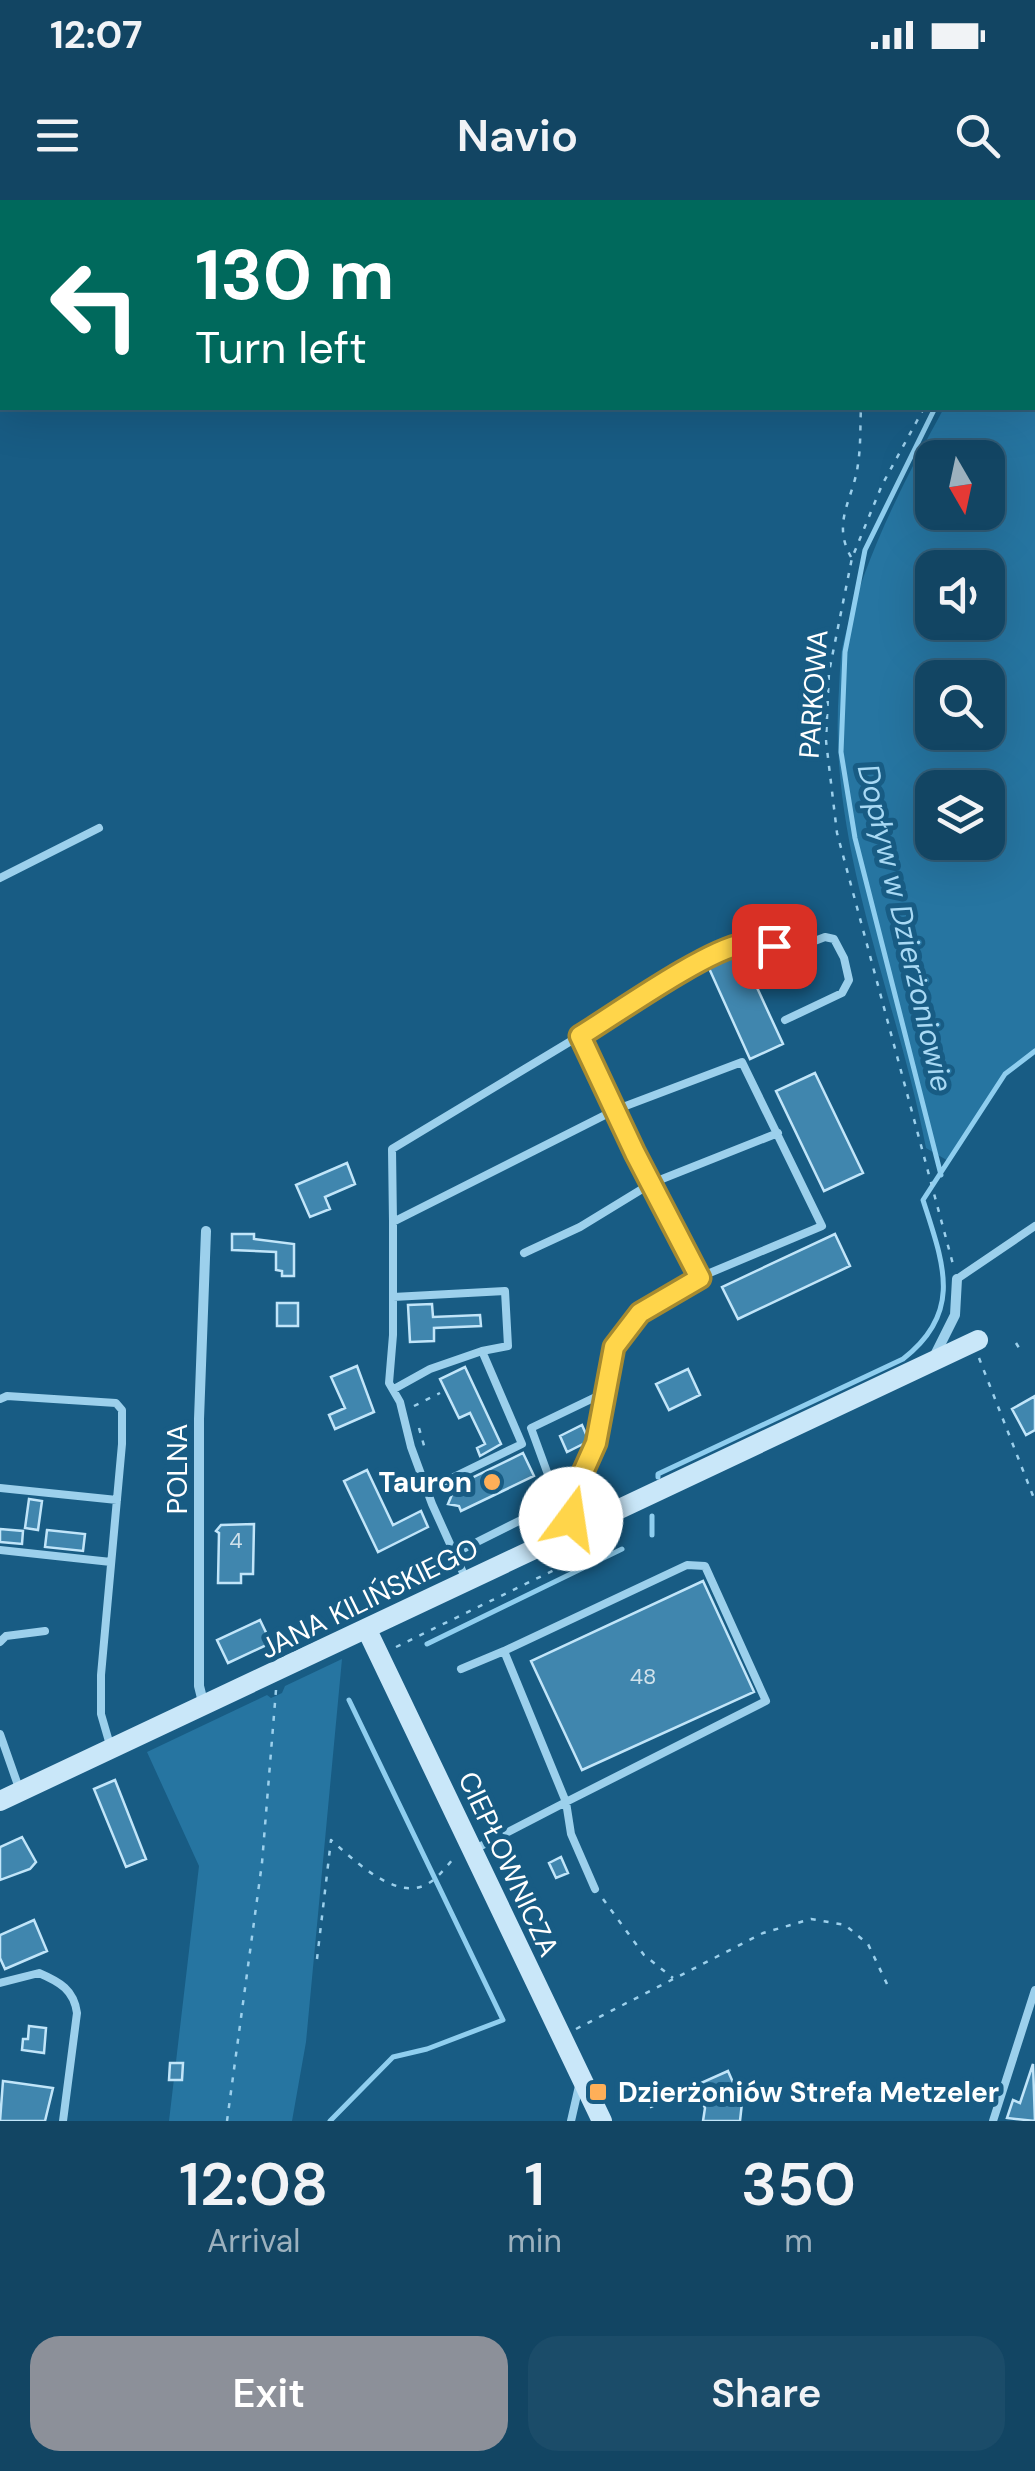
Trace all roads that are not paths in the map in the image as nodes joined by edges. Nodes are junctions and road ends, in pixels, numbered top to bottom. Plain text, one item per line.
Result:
1 (99, 828) dead end
2 (0, 878) edge
3 (786, 1020) dead end
4 (580, 1036) junction
5 (616, 1110) junction
6 (778, 1133) junction
7 (652, 1184) junction
8 (393, 1222) junction
9 (1035, 1226) edge
10 (206, 1231) dead end
11 (524, 1253) dead end
12 (700, 1278) junction
13 (957, 1278) joint
14 (393, 1297) junction
15 (975, 1342) road end
16 (482, 1350) junction
17 (930, 1364) junction
18 (394, 1388) junction
19 (606, 1392) junction
20 (0, 1399) edge
21 (583, 1472) junction
22 (0, 1488) edge
23 (426, 1490) junction
24 (117, 1500) junction
25 (547, 1507) dead end
26 (602, 1518) junction
27 (574, 1525) junction
28 (0, 1550) edge
29 (453, 1553) junction
30 (111, 1562) junction
31 (396, 1582) dead end
32 (467, 1582) junction
33 (367, 1630) junction
34 (45, 1631) dead end
35 (0, 1642) edge
36 (504, 1651) junction
37 (461, 1669) dead end
38 (204, 1707) junction
39 (0, 1734) edge
40 (112, 1749) junction
41 (20, 1791) junction
42 (0, 1801) edge
43 (566, 1802) junction
44 (470, 1846) junction
45 (596, 1889) road end
46 (0, 1983) edge
47 (1035, 1990) edge
48 (581, 2077) junction
49 (64, 2121) edge
50 (570, 2121) edge
51 (602, 2121) edge
52 (994, 2121) edge

1 - 2 lane
3 - 4 lane
4 - 5 lane
4 - 8 lane
5 - 6 lane
5 - 7 lane
5 - 8 lane
6 - 7 lane
6 - 12 lane
7 - 11 lane
7 - 12 lane
8 - 14 lane
9 - 13 lane
10 - 38 street, POLNA
12 - 19 lane
13 - 17 street
14 - 16 lane
14 - 18 lane
15 - 17 street, JANA KILIŃSKIEGO
16 - 18 lane
16 - 23 lane
17 - 26 street, JANA KILIŃSKIEGO
18 - 23 lane
19 - 21 lane
19 - 27 lane
20 - 24 lane
21 - 26 lane
21 - 27 lane
22 - 24 lane
23 - 29 lane
24 - 30 lane
25 - 29 lane
26 - 27 street, JANA KILIŃSKIEGO
27 - 32 street, JANA KILIŃSKIEGO
28 - 30 lane
29 - 31 lane
29 - 32 lane
30 - 40 lane
32 - 33 street, JANA KILIŃSKIEGO
33 - 38 street, JANA KILIŃSKIEGO
33 - 44 street, CIEPŁOWNICZA
34 - 35 lane
36 - 37 lane
36 - 43 lane
36 - 43 lane
38 - 40 street, JANA KILIŃSKIEGO
39 - 41 lane
40 - 41 street, JANA KILIŃSKIEGO
41 - 42 street, JANA KILIŃSKIEGO
43 - 44 lane
43 - 45 lane
44 - 48 street, CIEPŁOWNICZA
46 - 49 lane
47 - 52 lane
48 - 50 lane
48 - 51 street, CIEPŁOWNICZA

